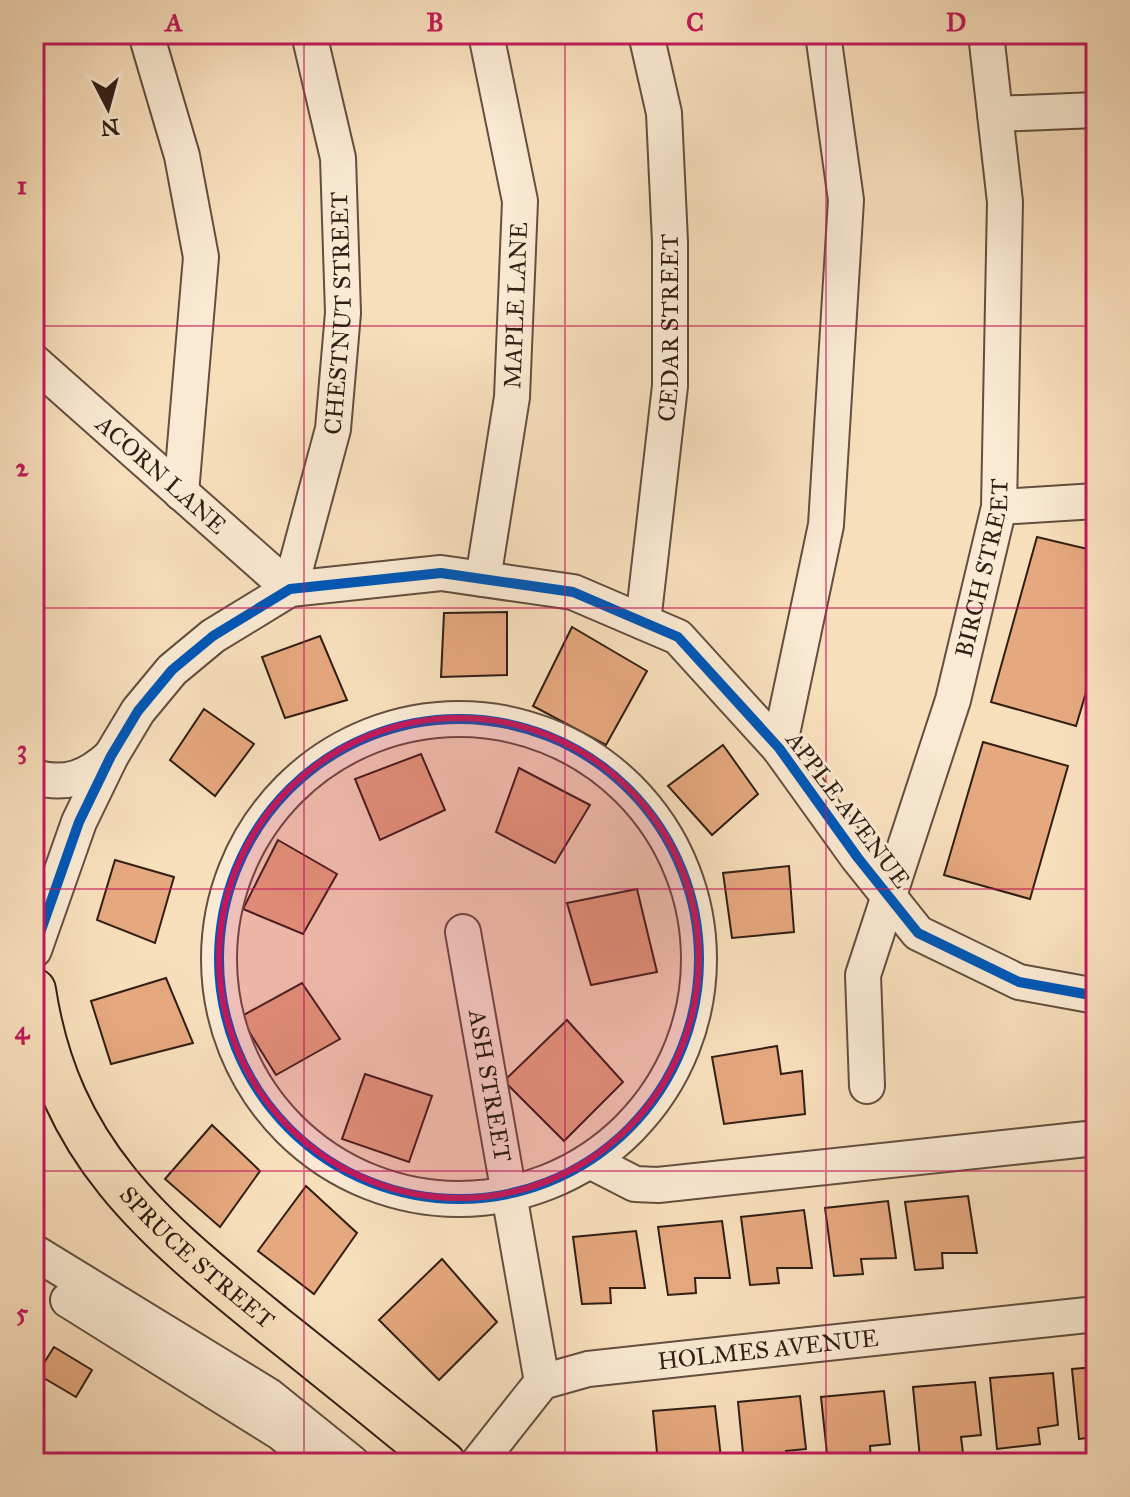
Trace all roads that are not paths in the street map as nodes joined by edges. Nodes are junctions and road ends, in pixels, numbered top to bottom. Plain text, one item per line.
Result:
1 (146, 34) edge
2 (309, 34) edge
3 (486, 34) edge
4 (646, 34) edge
5 (823, 34) edge
6 (986, 34) edge
7 (1096, 110) edge
8 (995, 114) junction
9 (34, 362) edge
10 (181, 493) junction
11 (1096, 501) edge
12 (999, 507) junction
13 (483, 579) junction
14 (290, 589) junction
15 (643, 622) junction
16 (779, 748) junction
17 (111, 756) junction
18 (34, 777) edge
19 (888, 896) junction
20 (463, 932) dead end
21 (34, 950) edge
22 (34, 990) edge
23 (1096, 996) edge
24 (867, 1086) dead end
25 (1096, 1138) edge
26 (590, 1161) junction
27 (509, 1194) junction
28 (34, 1252) edge
29 (34, 1279) edge
30 (1096, 1314) edge
31 (542, 1382) junction
32 (318, 1463) edge
33 (352, 1463) edge
34 (444, 1463) edge
35 (478, 1463) edge

1 - 10 street
2 - 14 street, CHESTNUT STREET
3 - 13 street, MAPLE LANE
4 - 15 street, CEDAR STREET
5 - 16 street
6 - 8 street, BIRCH STREET
7 - 8 street
8 - 12 street, BIRCH STREET
9 - 10 street, ACORN LANE
10 - 14 street, ACORN LANE
11 - 12 street
12 - 19 street, BIRCH STREET
13 - 14 street, APPLE AVENUE
13 - 15 street, APPLE AVENUE
14 - 17 street, APPLE AVENUE
15 - 16 street, APPLE AVENUE
16 - 19 street, APPLE AVENUE
17 - 18 street, APPLE AVENUE
17 - 21 street, APPLE AVENUE
19 - 23 street, APPLE AVENUE
19 - 24 street, BIRCH STREET
20 - 27 street, ASH STREET
22 - 34 main road, SPRUCE STREET
25 - 26 street
26 - 27 street
26 - 27 street
27 - 31 street, ASH STREET
28 - 33 street
29 - 32 street
30 - 31 street, HOLMES AVENUE
31 - 35 street

